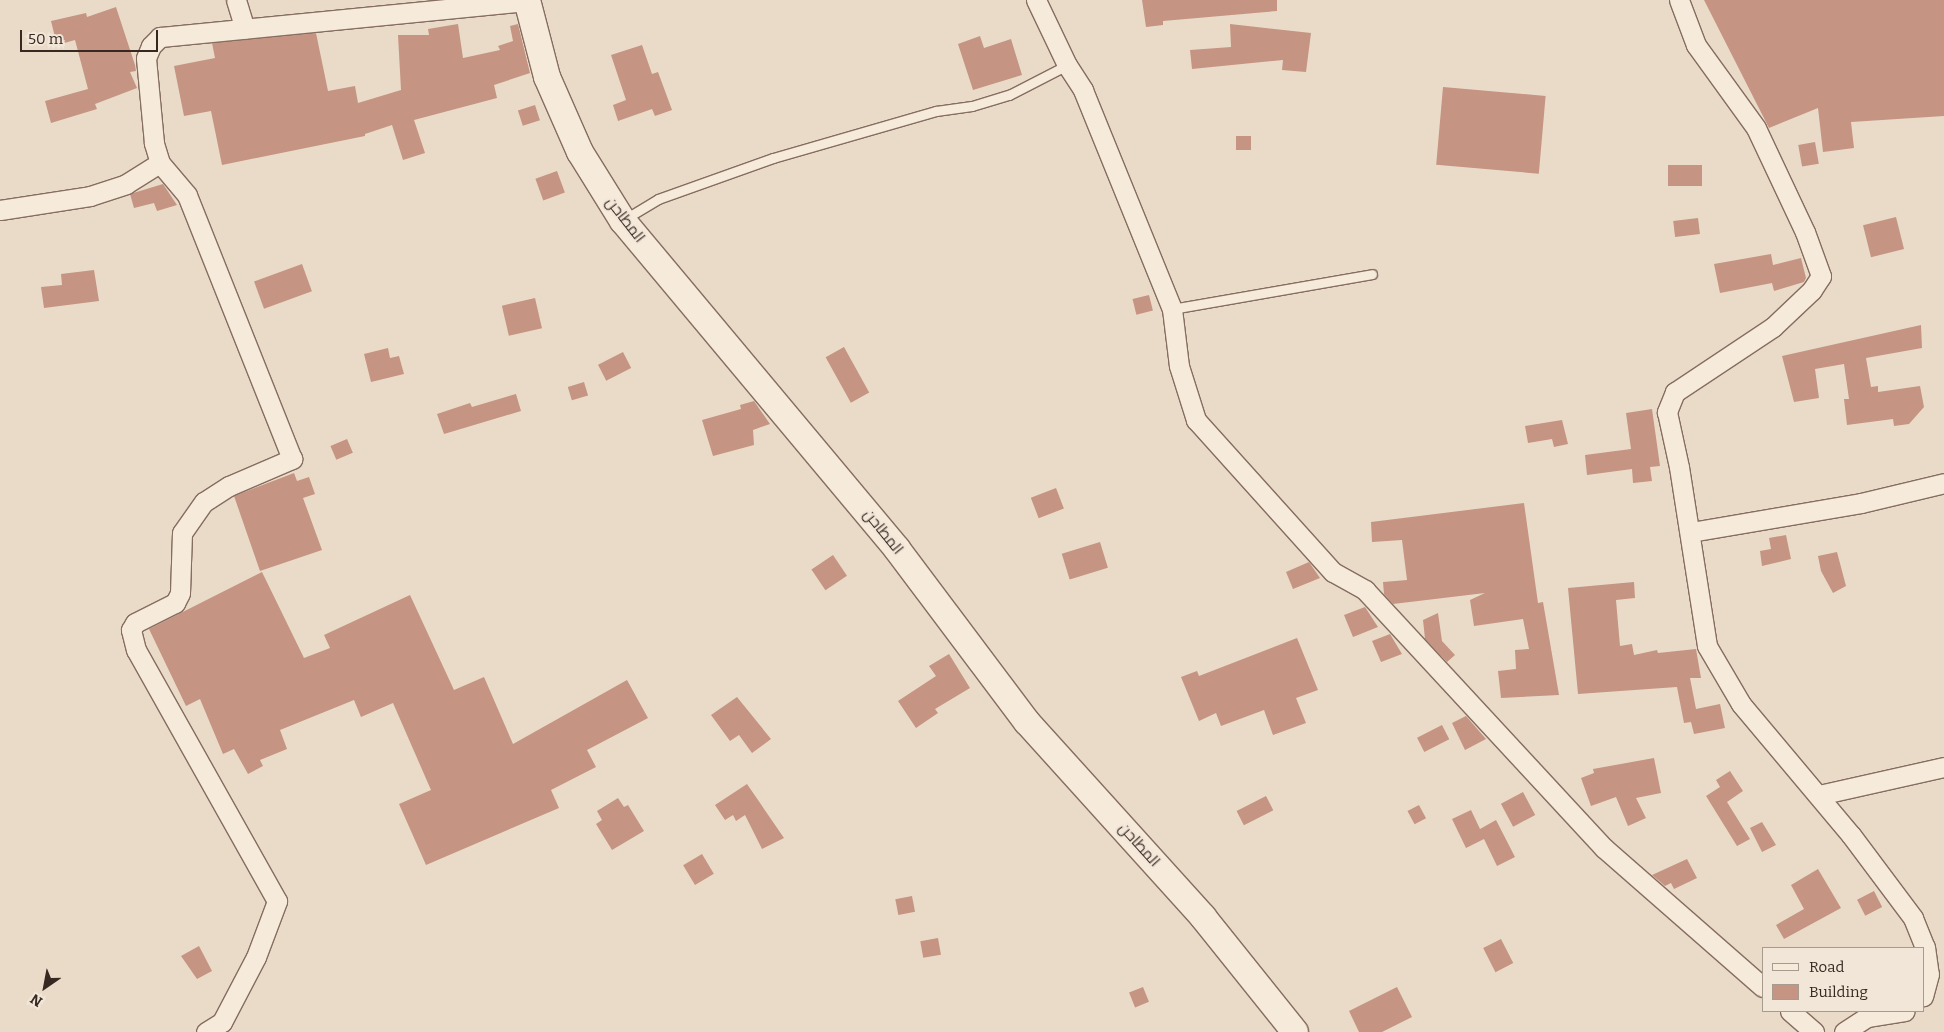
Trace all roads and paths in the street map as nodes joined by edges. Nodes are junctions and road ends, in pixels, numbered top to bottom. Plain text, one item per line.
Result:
1 (236, 0) edge
2 (1036, 0) edge
3 (1679, 0) edge
4 (527, 1) edge
5 (245, 29) junction
6 (1067, 65) junction
7 (160, 163) junction
8 (0, 210) edge
9 (623, 221) junction
10 (1372, 274) dead end
11 (1172, 309) junction
12 (1944, 483) edge
13 (1690, 532) junction
14 (1944, 767) edge
15 (1819, 795) junction
16 (1762, 986) edge
17 (1924, 992) edge
18 (1791, 1012) edge
19 (1900, 1012) edge
20 (227, 1027) edge
21 (206, 1032) edge
22 (1295, 1032) edge
23 (1814, 1032) edge
24 (1844, 1032) edge

1 - 5 street
2 - 6 street
3 - 13 street
4 - 5 street
4 - 9 main road, المطاحن
5 - 7 street
6 - 9 lane
6 - 11 street
7 - 8 street
7 - 20 street
9 - 22 main road, المطاحن
10 - 11 lane
11 - 16 street
12 - 13 street
13 - 15 street
14 - 15 street
15 - 17 street
18 - 23 street
19 - 24 street
20 - 21 street

